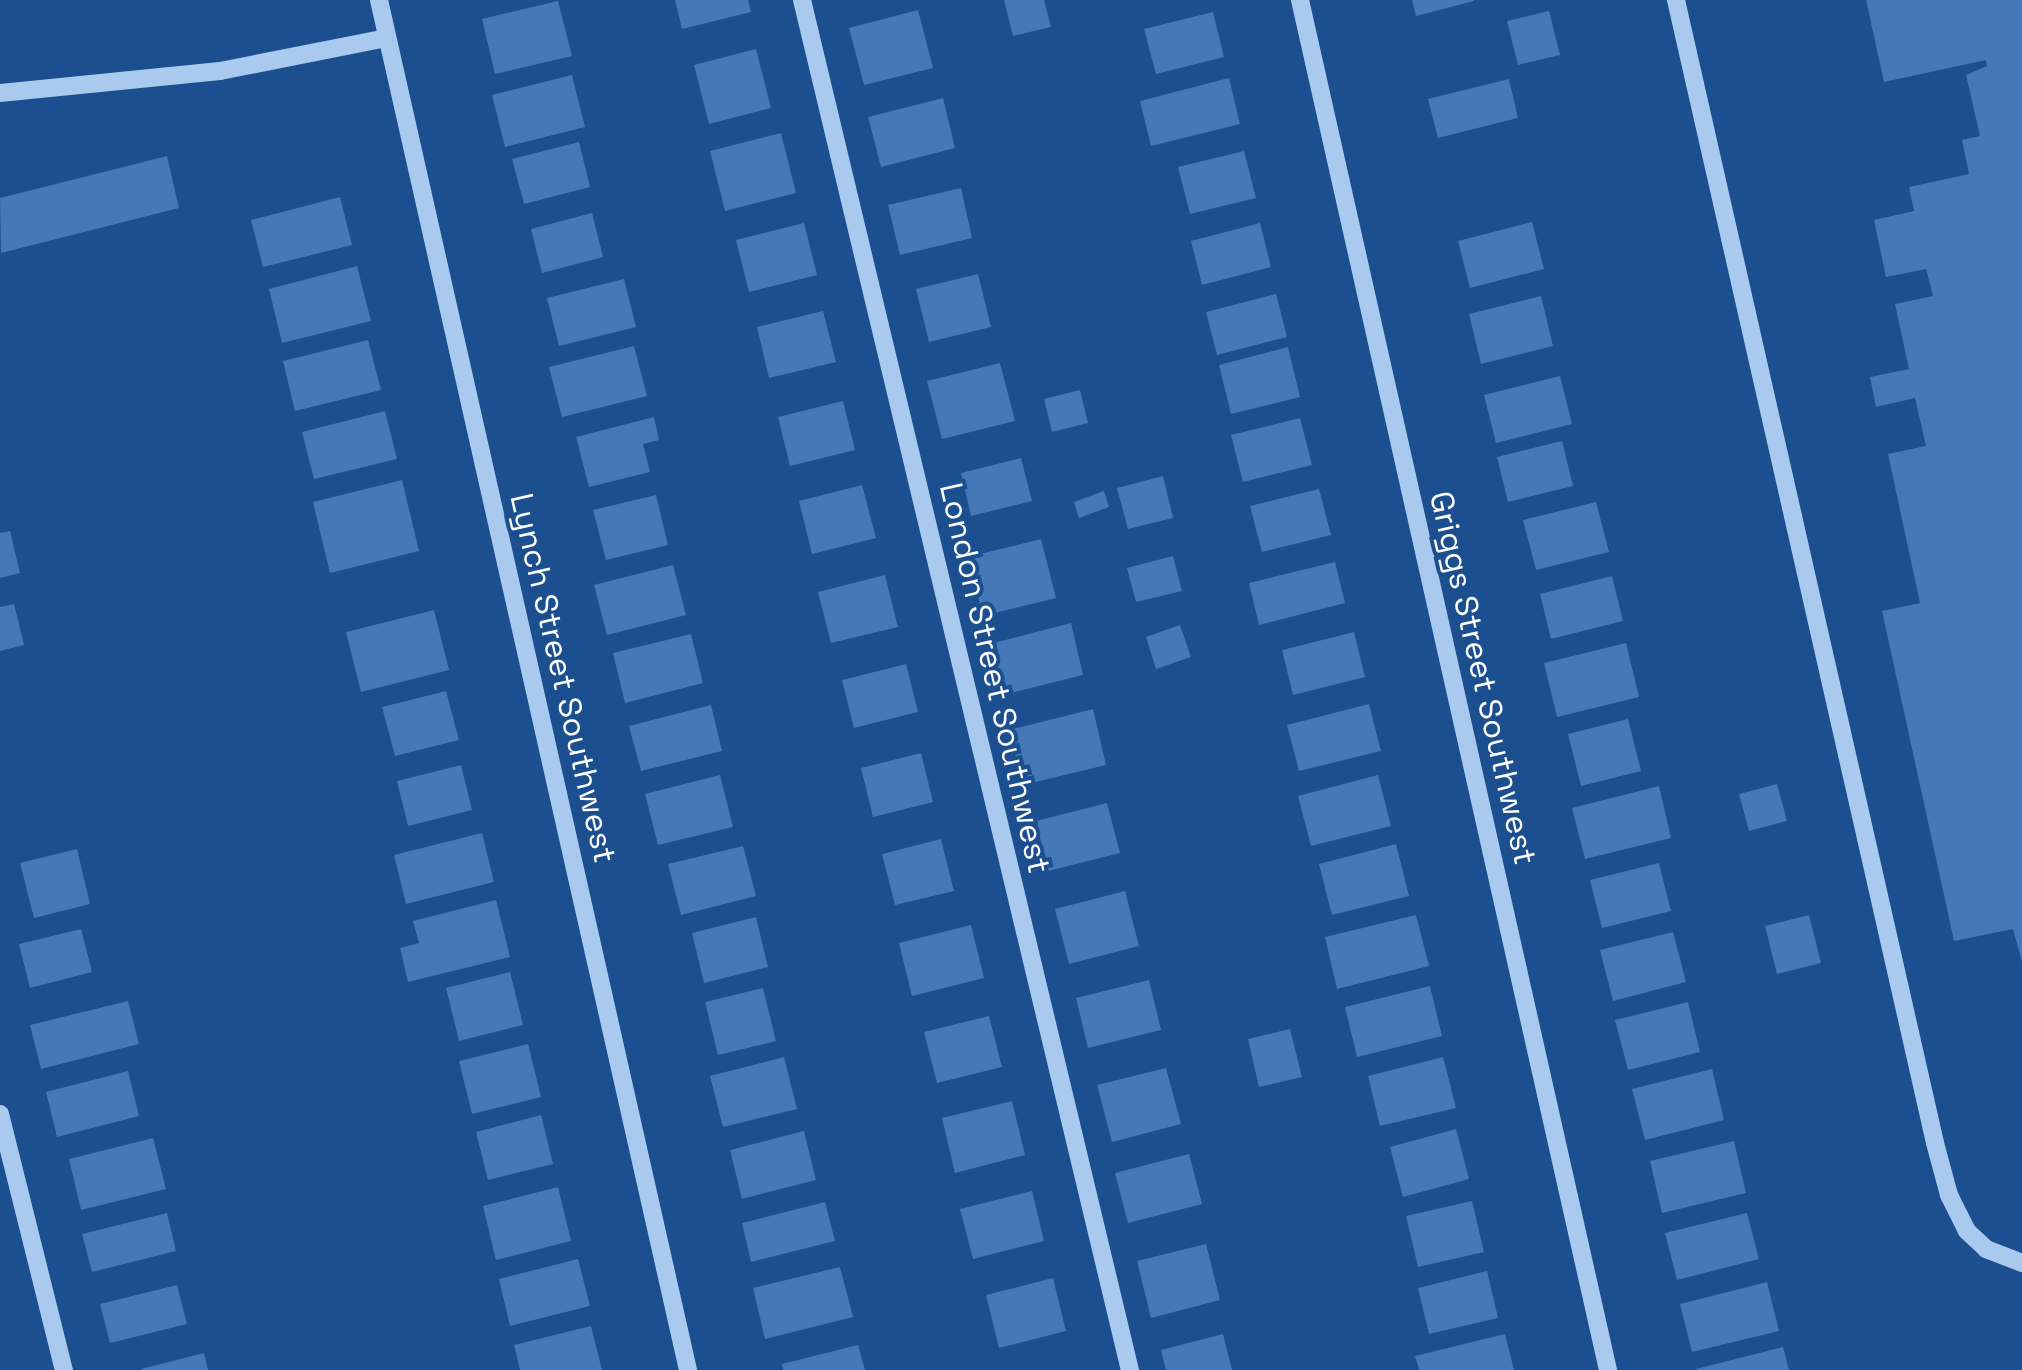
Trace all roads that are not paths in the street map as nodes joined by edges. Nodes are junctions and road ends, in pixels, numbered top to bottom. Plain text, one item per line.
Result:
1 (379, 0) edge
2 (802, 0) edge
3 (1300, 0) edge
4 (1676, 0) edge
5 (387, 38) junction
6 (0, 94) edge
7 (0, 1114) edge
8 (2022, 1263) edge
9 (64, 1370) edge
10 (688, 1370) edge
11 (1130, 1370) edge
12 (1608, 1370) edge

1 - 5 street, Lynch Street Southwest
2 - 11 street, London Street Southwest
3 - 12 street, Griggs Street Southwest
4 - 8 street
5 - 6 street
5 - 10 street, Lynch Street Southwest
7 - 9 street

